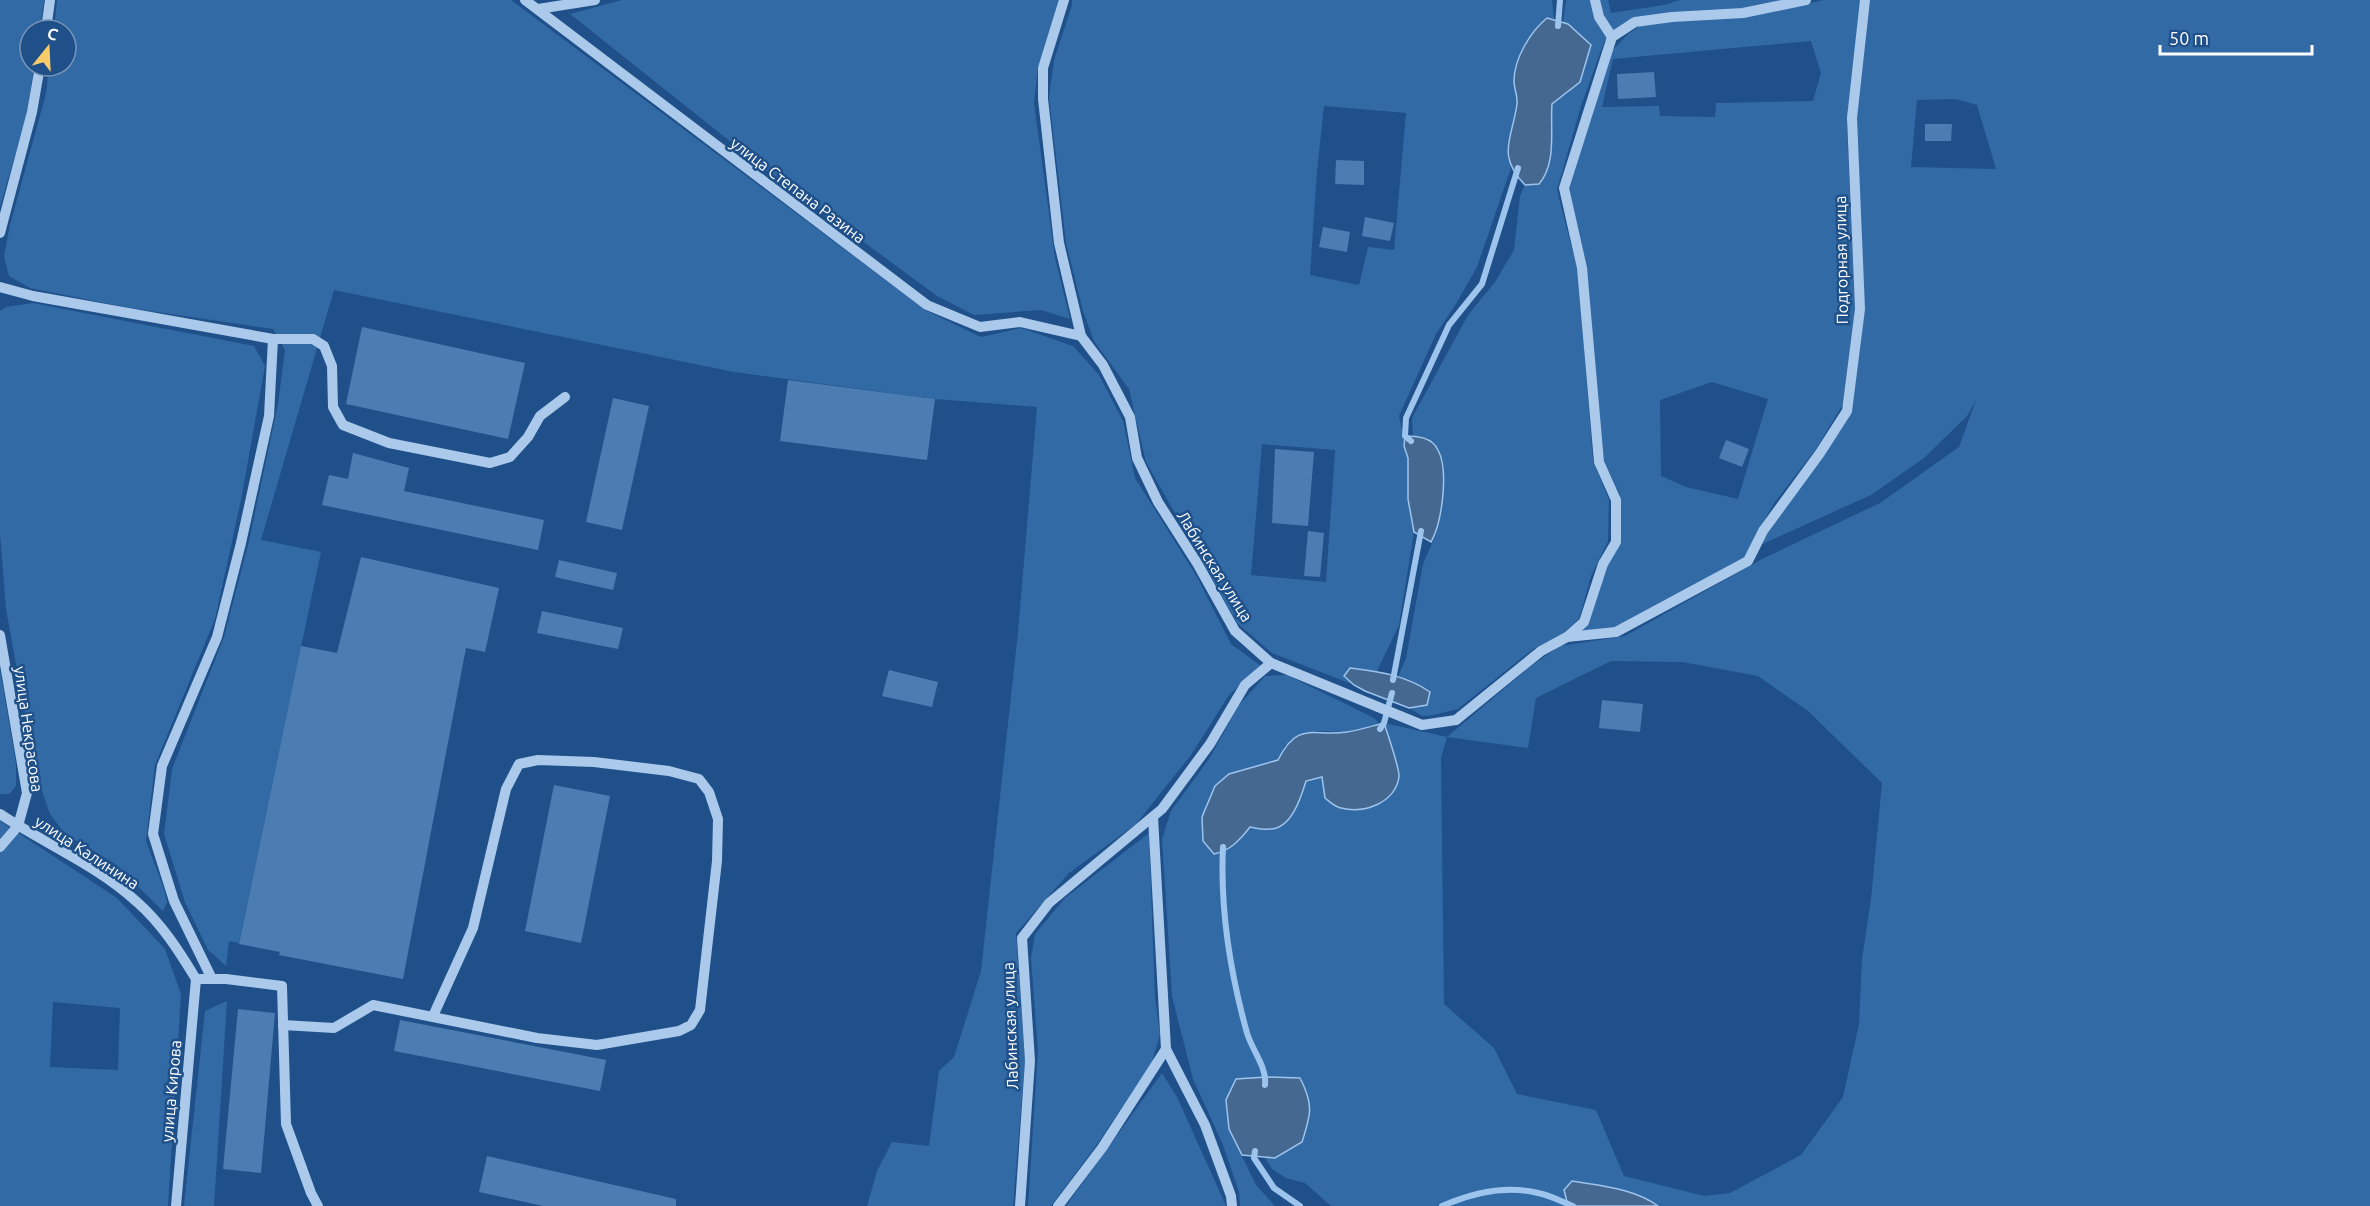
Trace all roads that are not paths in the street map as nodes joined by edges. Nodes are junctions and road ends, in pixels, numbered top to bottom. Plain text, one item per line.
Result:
1 (50, 0) edge
2 (525, 0) edge
3 (595, 0) edge
4 (1064, 0) edge
5 (1595, 0) edge
6 (1806, 0) edge
7 (1865, 0) edge
8 (538, 9) junction
9 (48, 18) edge
10 (1612, 37) junction
11 (38, 78) edge
12 (0, 233) edge
13 (0, 287) edge
14 (1081, 336) junction
15 (273, 339) junction
16 (565, 397) dead end
17 (0, 635) edge
18 (1567, 637) junction
19 (1271, 663) junction
20 (0, 814) edge
21 (1153, 817) junction
22 (18, 826) junction
23 (0, 847) edge
24 (196, 979) junction
25 (212, 979) junction
26 (433, 1016) junction
27 (283, 1025) junction
28 (1166, 1049) junction
29 (176, 1206) edge
30 (318, 1206) edge
31 (1020, 1206) edge
32 (1058, 1206) edge
33 (1232, 1206) edge

1 - 9 street
2 - 8 street, улица Степана Разина
3 - 8 street
4 - 14 street, Лабинская улица
5 - 10 street
6 - 10 street
7 - 18 street, Подгорная улица
8 - 14 street, улица Степана Разина
10 - 18 street
11 - 12 street
13 - 15 street
14 - 19 street, Лабинская улица
15 - 16 street
15 - 25 street
17 - 22 street, улица Некрасова
18 - 19 street
19 - 21 street, Лабинская улица
20 - 22 street, улица Калинина
21 - 28 street
21 - 31 street, Лабинская улица
22 - 23 street
22 - 24 street, улица Калинина
24 - 25 street
24 - 29 street, улица Кирова
25 - 27 street
26 - 26 street
26 - 27 street
27 - 30 street
28 - 32 street
28 - 33 street

